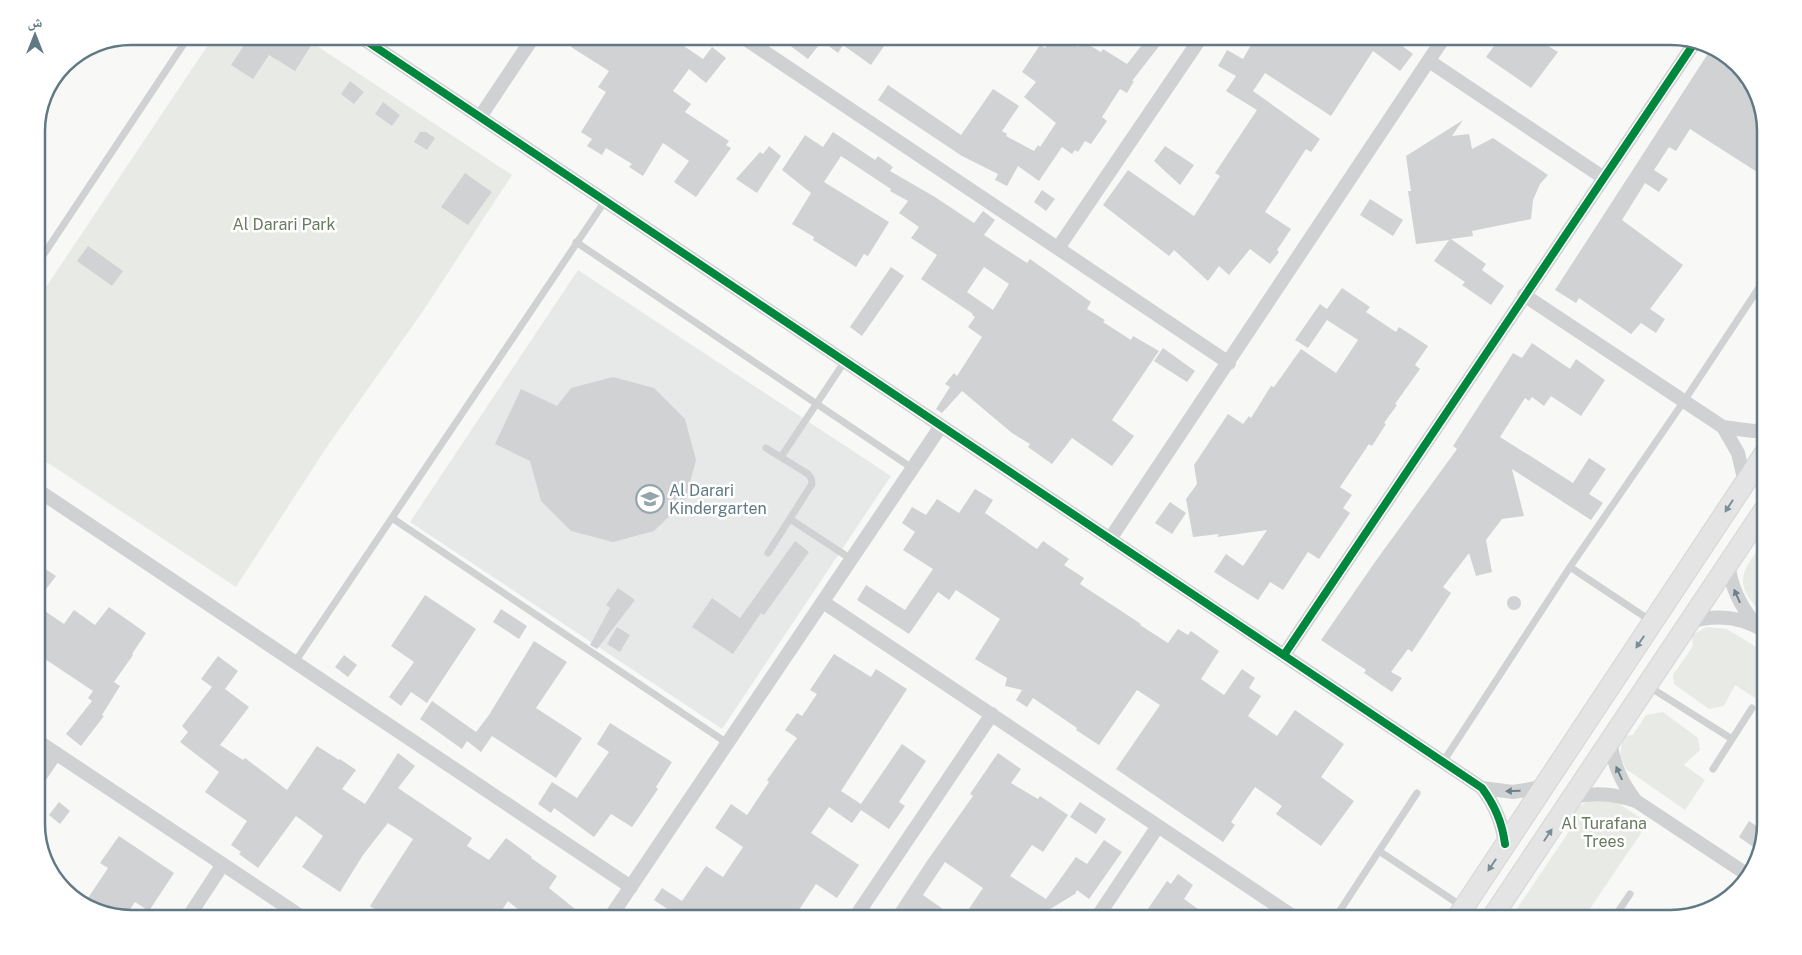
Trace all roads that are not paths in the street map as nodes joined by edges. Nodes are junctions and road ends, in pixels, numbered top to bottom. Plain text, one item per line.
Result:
1 (183, 45) edge
2 (372, 45) edge
3 (528, 45) edge
4 (754, 45) edge
5 (1196, 45) edge
6 (1439, 45) edge
7 (1691, 48) edge
8 (1429, 61) junction
9 (480, 117) junction
10 (1604, 178) junction
11 (605, 200) junction
12 (576, 242) junction
13 (1058, 248) junction
14 (45, 251) edge
15 (1757, 291) edge
16 (1524, 295) junction
17 (844, 361) junction
18 (1228, 363) junction
19 (1684, 401) junction
20 (816, 403) junction
21 (941, 426) junction
22 (1723, 427) junction
23 (1757, 431) edge
24 (766, 448) dead end
25 (781, 457) junction
26 (1757, 464) edge
27 (912, 468) junction
28 (1745, 482) junction
29 (45, 495) edge
30 (392, 518) junction
31 (790, 519) junction
32 (1757, 520) edge
33 (1110, 539) junction
34 (768, 553) dead end
35 (851, 559) junction
36 (1728, 563) junction
37 (1570, 567) junction
38 (823, 602) junction
39 (1653, 622) junction
40 (1689, 622) junction
41 (1757, 624) edge
42 (1757, 626) edge
43 (1284, 655) junction
44 (295, 662) junction
45 (1647, 685) junction
46 (1752, 708) dead end
47 (992, 714) junction
48 (1732, 739) junction
49 (1610, 742) junction
50 (727, 743) junction
51 (45, 746) edge
52 (56, 753) junction
53 (1443, 762) junction
54 (45, 769) edge
55 (1713, 769) dead end
56 (1543, 787) junction
57 (1482, 788) junction
58 (1417, 793) dead end
59 (1573, 797) junction
60 (1636, 802) junction
61 (1158, 826) junction
62 (1505, 844) junction
63 (1379, 851) junction
64 (223, 864) junction
65 (1742, 871) edge
66 (631, 887) junction
67 (1630, 894) dead end
68 (193, 910) edge
69 (292, 910) edge
70 (615, 910) edge
71 (860, 910) edge
72 (1102, 910) edge
73 (1284, 910) edge
74 (1340, 910) edge
75 (1455, 910) edge
76 (1461, 910) edge
77 (1497, 910) edge
78 (1619, 910) edge

1 - 14 lane
2 - 9 street
3 - 9 street
4 - 13 street
5 - 13 street
6 - 8 street
7 - 10 street
8 - 10 street
8 - 18 street
9 - 11 street
10 - 16 street
11 - 12 lane
11 - 17 street
12 - 20 lane
12 - 30 lane
13 - 18 street
15 - 19 lane
16 - 19 street
16 - 43 street
17 - 20 lane
17 - 21 street
18 - 33 street
19 - 22 street
19 - 37 lane
20 - 25 lane
20 - 27 lane
21 - 27 street
21 - 33 street
22 - 23 street
22 - 28 street
24 - 25 lane
25 - 31 lane
26 - 28 main road
27 - 35 street
28 -> 39 main road
29 - 44 street
30 - 44 lane
30 - 50 lane
31 - 34 lane
31 - 35 lane
32 - 36 main road
33 - 43 street
35 - 38 street
36 - 40 main road
41 -> 36 street
37 - 39 lane
37 - 53 lane
38 - 47 street
38 - 50 street
39 -> 56 main road
40 - 42 street
40 - 45 main road
43 - 53 street
44 - 66 street
45 - 48 lane
45 - 49 main road
46 - 48 lane
47 - 61 street
47 - 71 street
48 - 55 lane
49 - 59 main road
60 -> 49 street
50 - 66 street
51 - 52 street
52 - 54 street
52 - 64 street
53 - 57 street
56 -> 57 street
56 - 62 main road
57 - 62 street
58 - 63 lane
59 - 60 street
77 -> 59 main road
60 - 65 street
61 - 72 street
61 - 73 street
62 -> 76 main road
63 - 74 lane
63 - 75 lane
64 - 68 street
64 - 69 street
66 - 70 street
67 - 78 lane

